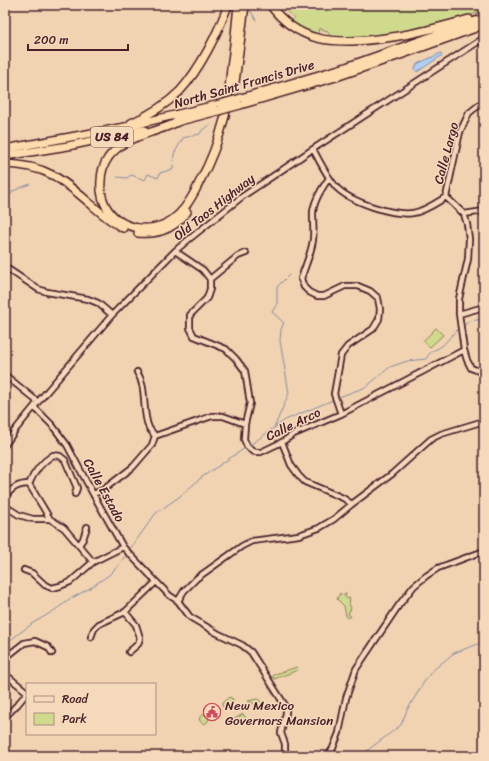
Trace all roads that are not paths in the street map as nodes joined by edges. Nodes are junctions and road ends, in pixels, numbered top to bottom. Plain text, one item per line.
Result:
1 (228, 5) edge
2 (238, 5) edge
3 (245, 5) edge
4 (270, 5) edge
5 (484, 14) edge
6 (484, 18) edge
7 (484, 25) edge
8 (484, 38) edge
9 (484, 101) edge
10 (241, 102) junction
11 (219, 108) junction
12 (180, 121) junction
13 (108, 131) junction
14 (5, 149) edge
15 (313, 149) junction
16 (5, 156) edge
17 (5, 164) edge
18 (329, 178) junction
19 (446, 197) junction
20 (484, 211) edge
21 (464, 214) junction
22 (175, 251) junction
23 (246, 253) dead end
24 (5, 267) edge
25 (210, 279) junction
26 (484, 307) edge
27 (459, 314) junction
28 (112, 315) junction
29 (464, 350) junction
30 (137, 372) dead end
31 (484, 373) edge
32 (5, 375) edge
33 (38, 402) junction
34 (34, 407) junction
35 (341, 414) junction
36 (484, 421) edge
37 (245, 424) junction
38 (155, 436) junction
39 (282, 442) junction
40 (5, 446) edge
41 (29, 484) junction
42 (75, 494) dead end
43 (93, 494) junction
44 (5, 497) edge
45 (352, 504) junction
46 (5, 506) edge
47 (50, 519) junction
48 (87, 527) dead end
49 (79, 545) junction
50 (123, 547) junction
51 (484, 552) edge
52 (93, 562) junction
53 (24, 570) dead end
54 (156, 582) junction
55 (178, 601) junction
56 (125, 612) junction
57 (91, 637) dead end
58 (128, 652) dead end
59 (52, 653) dead end
60 (5, 658) edge
61 (5, 674) edge
62 (26, 691) edge
63 (26, 693) edge
64 (5, 717) edge
65 (285, 754) edge
66 (25, 756) edge
67 (28, 756) edge
68 (328, 756) edge

1 - 13 highway
2 - 12 highway
3 - 17 highway
4 - 5 highway
6 - 10 highway, North Saint Francis Drive / US 84
7 - 10 highway, North Saint Francis Drive / US 84
8 - 15 street, Old Taos Highway
9 - 19 street, Calle Largo
10 - 11 highway, North Saint Francis Drive / US 84, bridge
11 - 12 highway, North Saint Francis Drive / US 84
11 - 13 highway, North Saint Francis Drive / US 84
12 - 16 highway, North Saint Francis Drive / US 84
13 - 14 highway, North Saint Francis Drive / US 84
15 - 18 street, Calle Largo
15 - 22 street, Old Taos Highway
18 - 19 street, Calle Largo
18 - 35 street
19 - 21 street
20 - 21 street
21 - 27 street
22 - 25 street
22 - 28 street, Old Taos Highway
23 - 25 street
24 - 28 street
25 - 37 street, Calle Arco
26 - 27 street
27 - 29 street
28 - 33 street, Old Taos Highway
29 - 31 street
29 - 35 street, Calle Arco
30 - 38 street
32 - 33 street
33 - 34 street, Old Taos Highway
34 - 40 street, Old Taos Highway
34 - 43 street, Calle Estado
35 - 39 street, Calle Arco
36 - 45 street
37 - 38 street
37 - 39 street, Calle Arco
38 - 43 street
39 - 45 street
41 - 42 street
41 - 44 street
41 - 47 street
43 - 50 street, Calle Estado
45 - 55 street
46 - 47 street
47 - 49 street
48 - 49 street
49 - 52 street
50 - 52 street
50 - 54 street, Calle Estado
51 - 68 street
52 - 53 street
54 - 55 street, Calle Estado
54 - 56 street
55 - 65 street, Calle Estado
56 - 57 street
56 - 58 street
59 - 60 street
61 - 62 street
63 - 64 street
66 - 67 street

